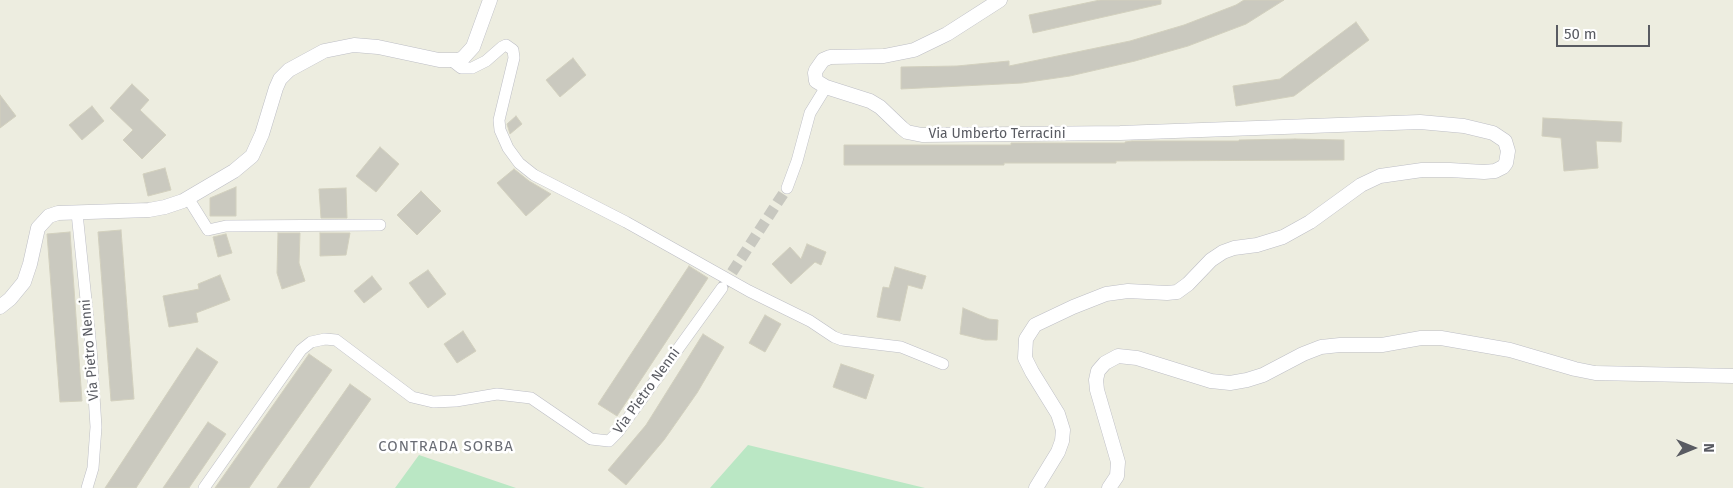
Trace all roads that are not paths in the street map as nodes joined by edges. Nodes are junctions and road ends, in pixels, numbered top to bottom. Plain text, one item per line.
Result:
1 (490, 0) edge
2 (1000, 0) edge
3 (452, 61) junction
4 (826, 87) junction
5 (787, 188) tunnel mouth
6 (188, 198) junction
7 (77, 212) junction
8 (380, 225) dead end
9 (722, 288) tunnel mouth
10 (0, 307) edge
11 (943, 364) dead end
12 (1733, 376) edge
13 (88, 488) edge
14 (204, 488) edge
15 (1036, 488) edge
16 (1109, 488) edge

1 - 3 street
2 - 4 street
3 - 6 street
3 - 11 street
4 - 5 street
4 - 15 street, Via Umberto Terracini
6 - 7 street
6 - 8 street
7 - 10 street
7 - 13 street, Via Pietro Nenni
9 - 14 street, Via Pietro Nenni
12 - 16 street

